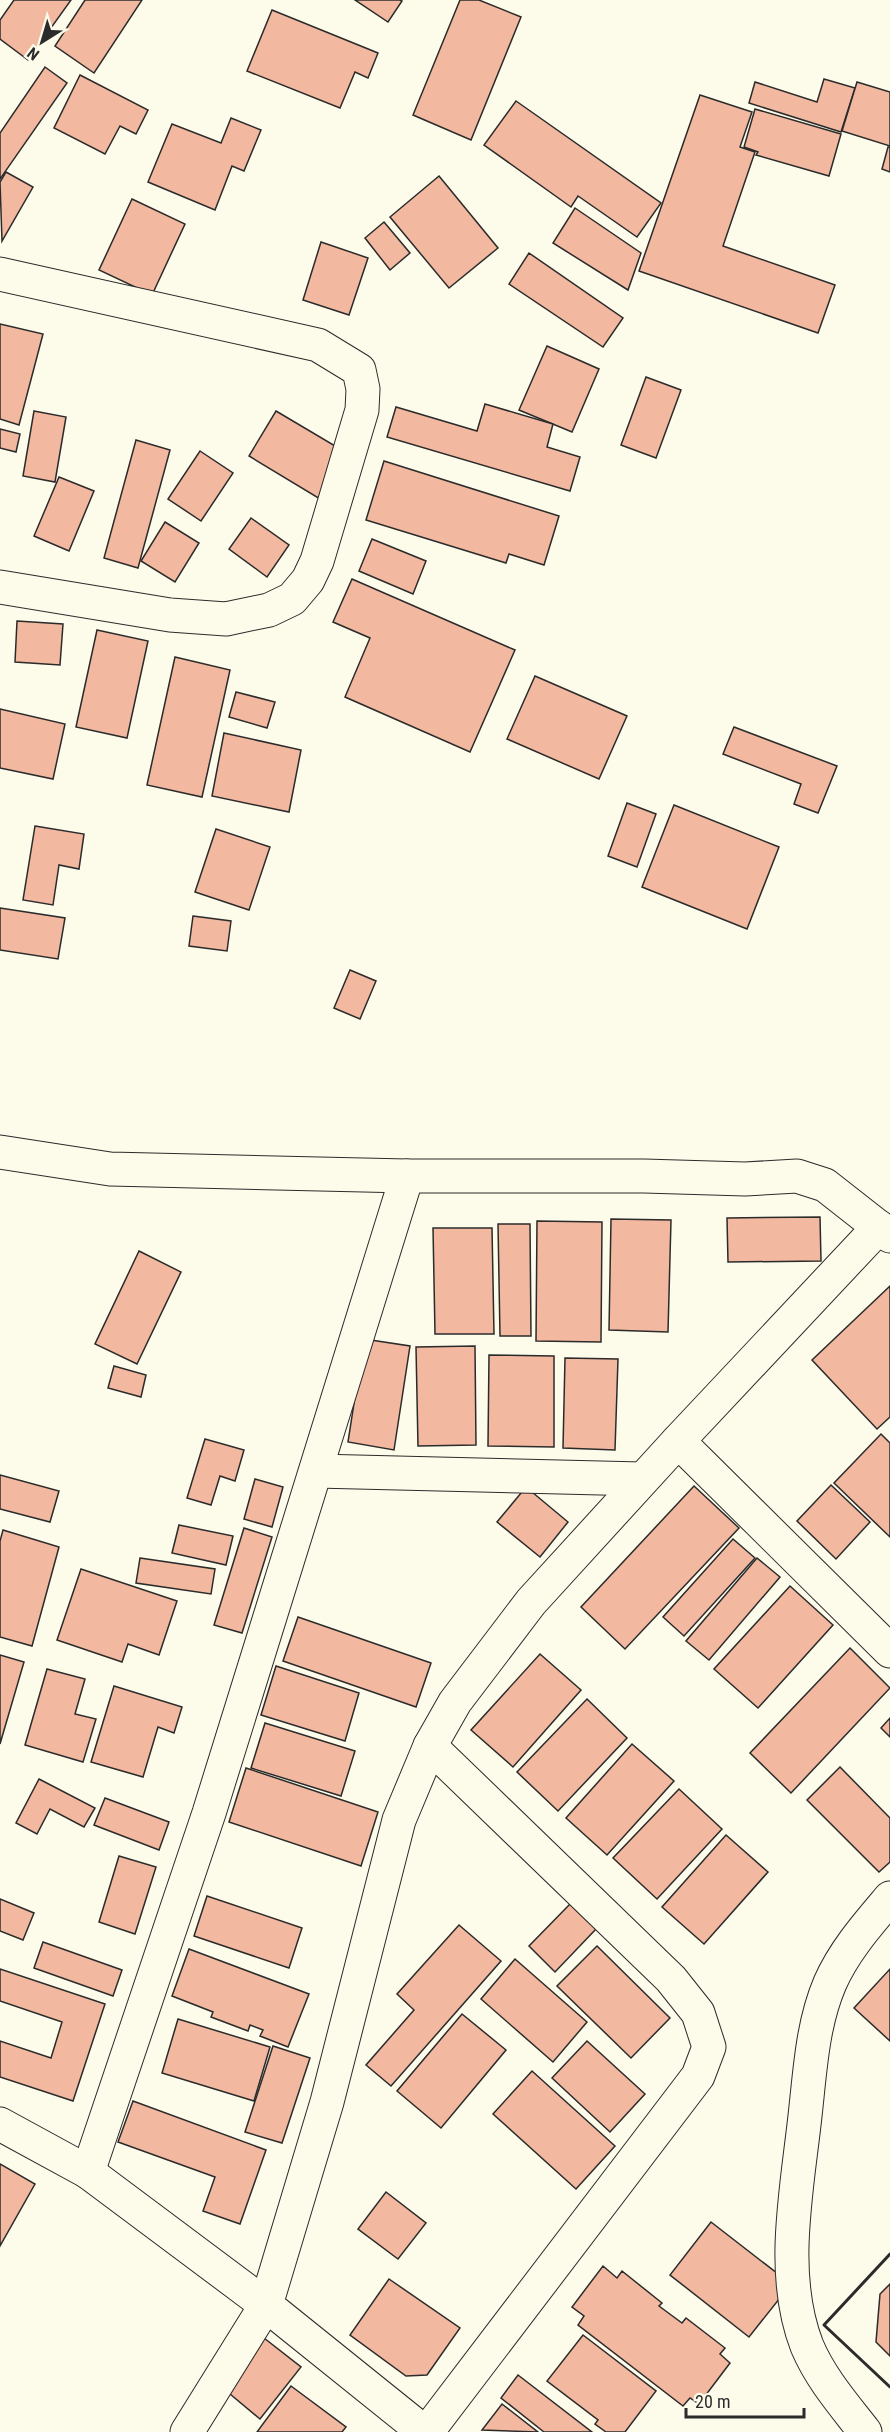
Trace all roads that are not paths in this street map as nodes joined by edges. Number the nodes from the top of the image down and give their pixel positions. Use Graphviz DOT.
graph roads {
  1 [pos="0,274"];
  2 [pos="0,587"];
  3 [pos="0,1152"];
  4 [pos="407,1176"];
  5 [pos="885,1231"];
  6 [pos="678,1441"];
  7 [pos="316,1471"];
  8 [pos="642,1479"];
  9 [pos="890,1651"];
  10 [pos="430,1746"];
  11 [pos="890,1898"];
  12 [pos="0,2124"];
  13 [pos="88,2172"];
  14 [pos="266,2305"];
  15 [pos="187,2432"];
  16 [pos="426,2432"];
  17 [pos="866,2432"];
  1 -- 2 [label="street"];
  3 -- 4 [label="street"];
  4 -- 5 [label="street"];
  4 -- 7 [label="street"];
  5 -- 6 [label="street"];
  6 -- 8 [label="street"];
  6 -- 9 [label="street"];
  7 -- 8 [label="street"];
  7 -- 13 [label="street"];
  8 -- 10 [label="street"];
  10 -- 14 [label="street"];
  10 -- 16 [label="street"];
  11 -- 17 [label="street"];
  12 -- 13 [label="street"];
  13 -- 14 [label="street"];
  14 -- 15 [label="street"];
  14 -- 16 [label="street"];
}
